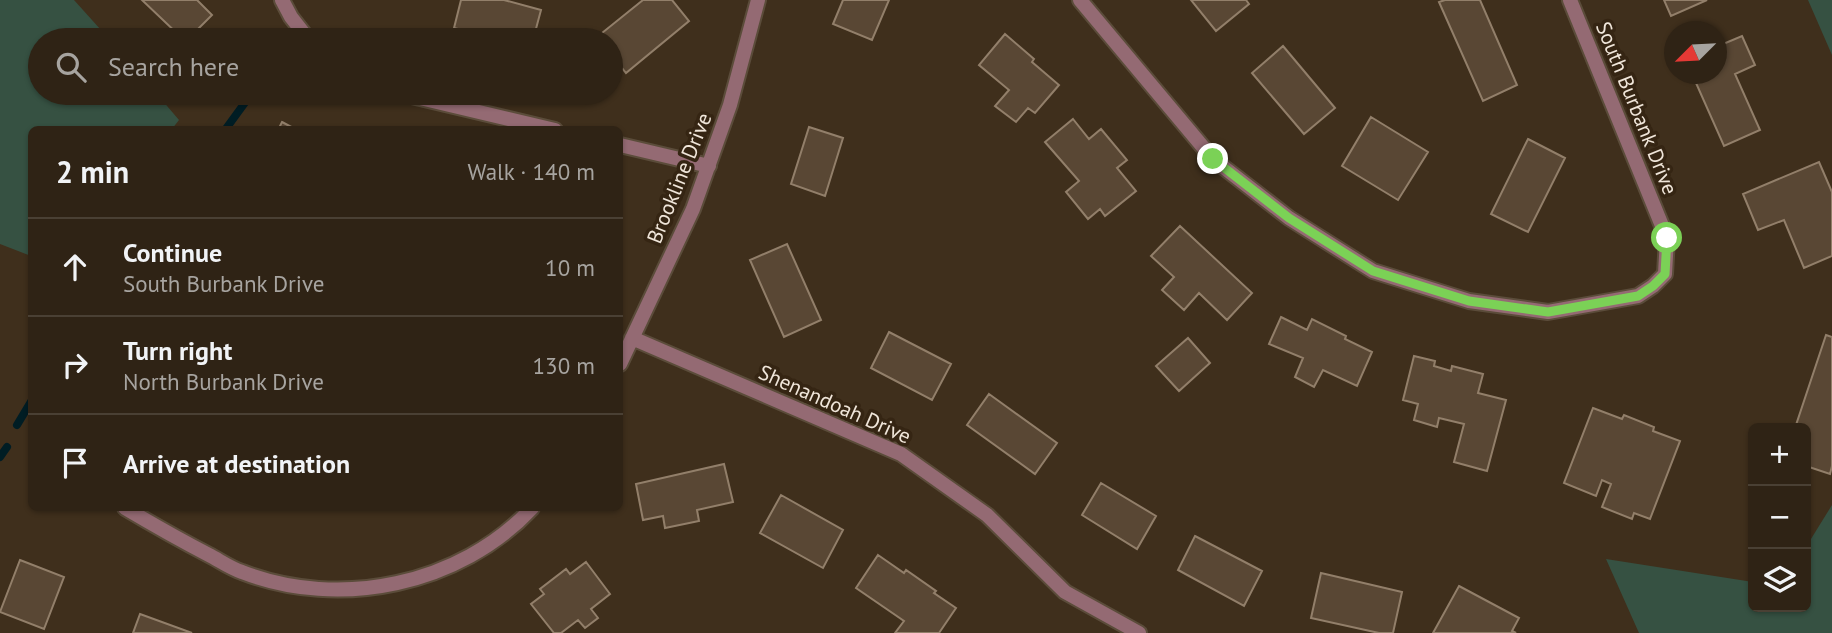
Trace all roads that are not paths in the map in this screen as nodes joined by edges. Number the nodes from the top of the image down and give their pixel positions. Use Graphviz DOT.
graph roads {
  1 [pos="282,0"];
  2 [pos="758,0"];
  3 [pos="1080,0"];
  4 [pos="1570,0"];
  5 [pos="300,28"];
  6 [pos="450,105"];
  7 [pos="538,126"];
  8 [pos="623,146"];
  9 [pos="709,166"];
  10 [pos="632,338"];
  11 [pos="623,358"];
  12 [pos="130,511"];
  13 [pos="529,511"];
  14 [pos="1139,633"];
  1 -- 5 [label="street"];
  2 -- 9 [label="street, Brookline Drive"];
  3 -- 4 [label="street, South Burbank Drive"];
  6 -- 7 [label="street"];
  8 -- 9 [label="street"];
  9 -- 10 [label="street, Brookline Drive"];
  10 -- 11 [label="street, Brookline Drive"];
  10 -- 14 [label="street, Shenandoah Drive"];
  12 -- 13 [label="street"];
}
